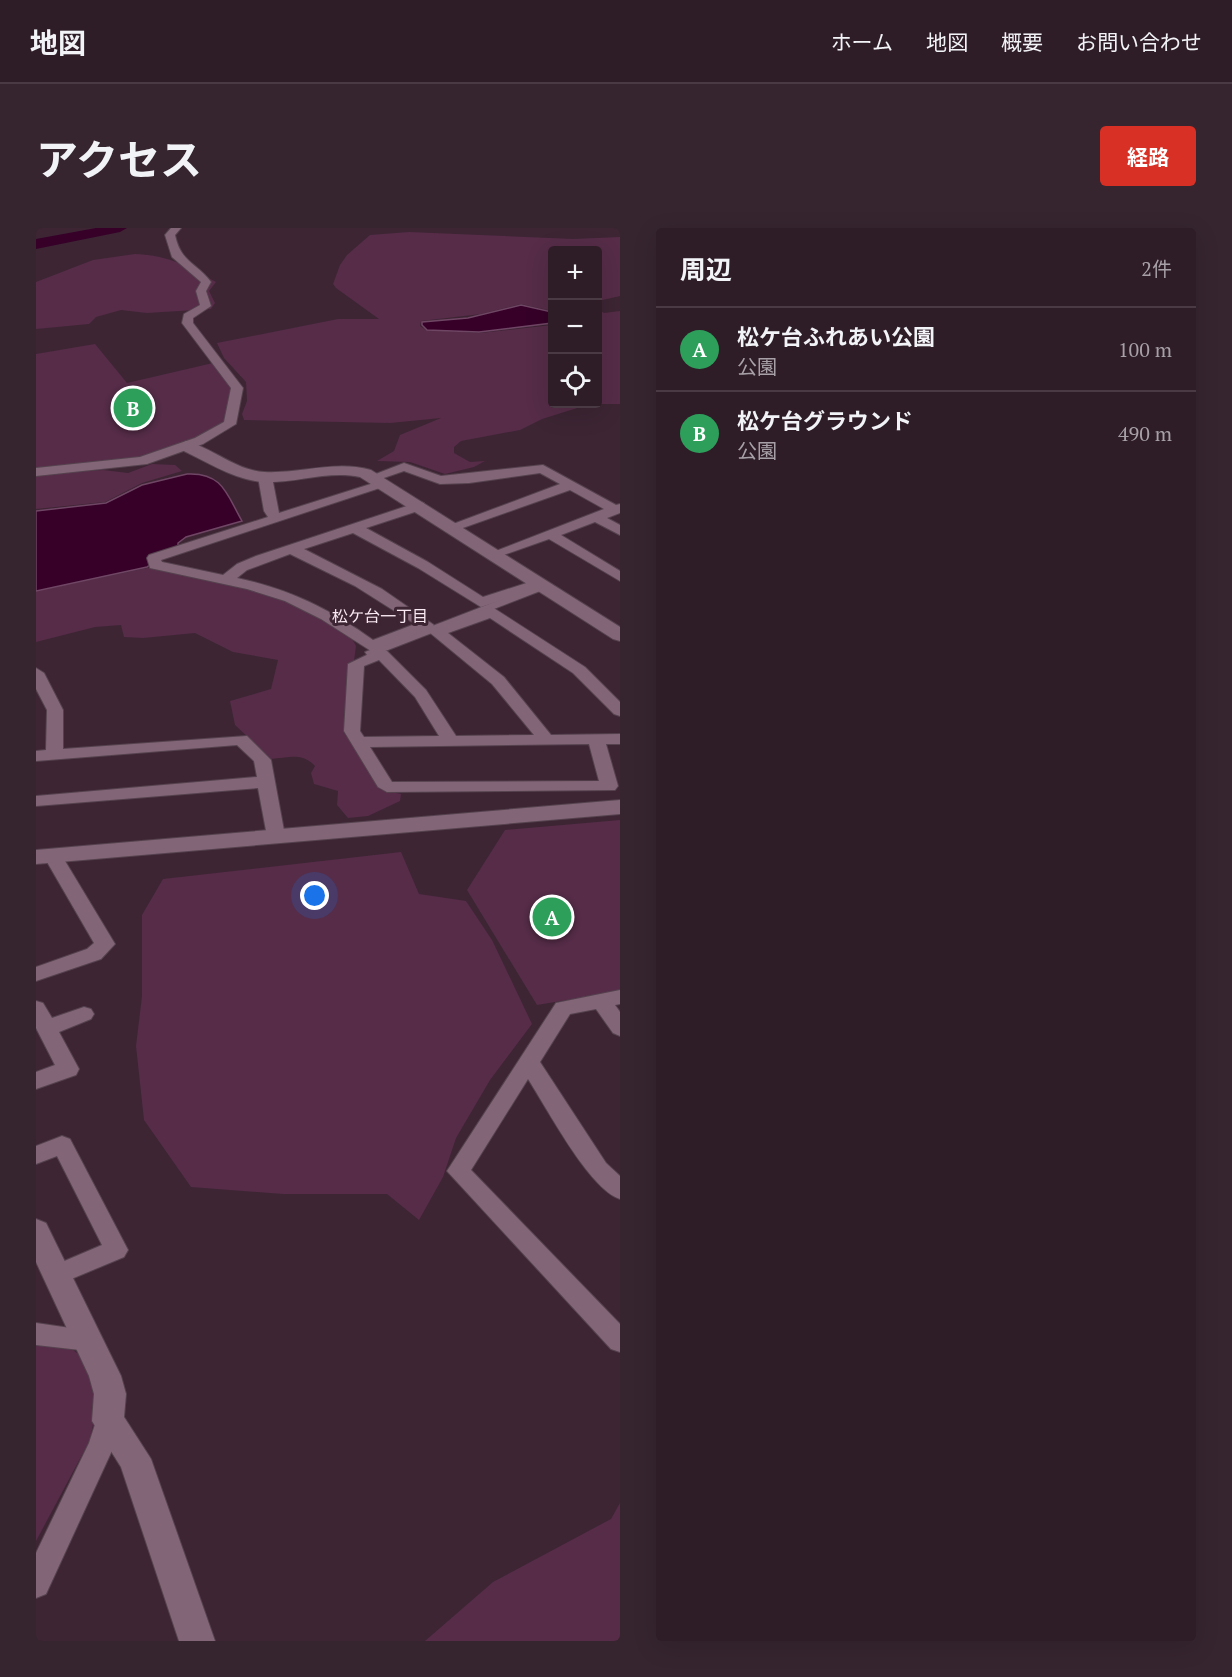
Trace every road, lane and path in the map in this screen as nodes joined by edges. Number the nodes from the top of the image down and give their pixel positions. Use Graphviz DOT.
graph roads {
  1 [pos="176,228"];
  2 [pos="186,446"];
  3 [pos="36,472"];
  4 [pos="265,477"];
  5 [pos="380,481"];
  6 [pos="570,485"];
  7 [pos="419,506"];
  8 [pos="617,509"];
  9 [pos="596,517"];
  10 [pos="276,519"];
  11 [pos="452,527"];
  12 [pos="355,528"];
  13 [pos="620,531"];
  14 [pos="550,534"];
  15 [pos="291,549"];
  16 [pos="495,554"];
  17 [pos="620,577"];
  18 [pos="227,579"];
  19 [pos="542,584"];
  20 [pos="620,635"];
  21 [pos="371,652"];
  22 [pos="36,673"];
  23 [pos="620,711"];
  24 [pos="620,739"];
  25 [pos="450,741"];
  26 [pos="547,741"];
  27 [pos="597,741"];
  28 [pos="358,742"];
  29 [pos="54,755"];
  30 [pos="36,756"];
  31 [pos="265,782"];
  32 [pos="36,801"];
  33 [pos="620,807"];
  34 [pos="276,836"];
  35 [pos="44,856"];
  36 [pos="36,974"];
  37 [pos="610,998"];
  38 [pos="36,1008"];
  39 [pos="84,1014"];
  40 [pos="47,1028"];
  41 [pos="620,1028"];
  42 [pos="528,1061"];
  43 [pos="36,1081"];
  44 [pos="36,1155"];
  45 [pos="620,1190"];
  46 [pos="36,1231"];
  47 [pos="57,1275"];
  48 [pos="36,1334"];
  49 [pos="89,1340"];
  50 [pos="620,1341"];
  51 [pos="108,1421"];
  52 [pos="36,1584"];
  53 [pos="194,1639"];
  1 -- 2 [label="street"];
  2 -- 3 [label="street"];
  2 -- 4 [label="street"];
  4 -- 5 [label="street"];
  4 -- 10 [label="street"];
  5 -- 6 [label="street"];
  5 -- 7 [label="street"];
  5 -- 10 [label="street"];
  6 -- 8 [label="street"];
  6 -- 11 [label="street"];
  7 -- 11 [label="street"];
  7 -- 12 [label="street"];
  8 -- 9 [label="street"];
  9 -- 13 [label="street"];
  9 -- 14 [label="street"];
  10 -- 18 [label="street"];
  11 -- 16 [label="street"];
  12 -- 15 [label="street"];
  12 -- 19 [label="street"];
  14 -- 16 [label="street"];
  14 -- 17 [label="street"];
  15 -- 18 [label="street"];
  15 -- 18 [label="street"];
  16 -- 19 [label="street"];
  19 -- 20 [label="street"];
  19 -- 21 [label="street"];
  22 -- 29 [label="street"];
  23 -- 26 [label="street"];
  24 -- 27 [label="street"];
  25 -- 26 [label="street"];
  25 -- 28 [label="street"];
  25 -- 28 [label="street"];
  26 -- 27 [label="street"];
  27 -- 28 [label="street"];
  29 -- 30 [label="street"];
  29 -- 31 [label="street"];
  31 -- 32 [label="street"];
  31 -- 34 [label="street"];
  33 -- 34 [label="street"];
  34 -- 35 [label="street"];
  35 -- 36 [label="street"];
  37 -- 41 [label="street"];
  37 -- 42 [label="street"];
  38 -- 40 [label="street"];
  39 -- 40 [label="street"];
  40 -- 43 [label="street"];
  42 -- 45 [label="street"];
  42 -- 50 [label="street"];
  44 -- 47 [label="street"];
  46 -- 47 [label="street"];
  47 -- 49 [label="street"];
  48 -- 49 [label="street"];
  49 -- 51 [label="street"];
  51 -- 52 [label="street"];
  51 -- 53 [label="street"];
}
